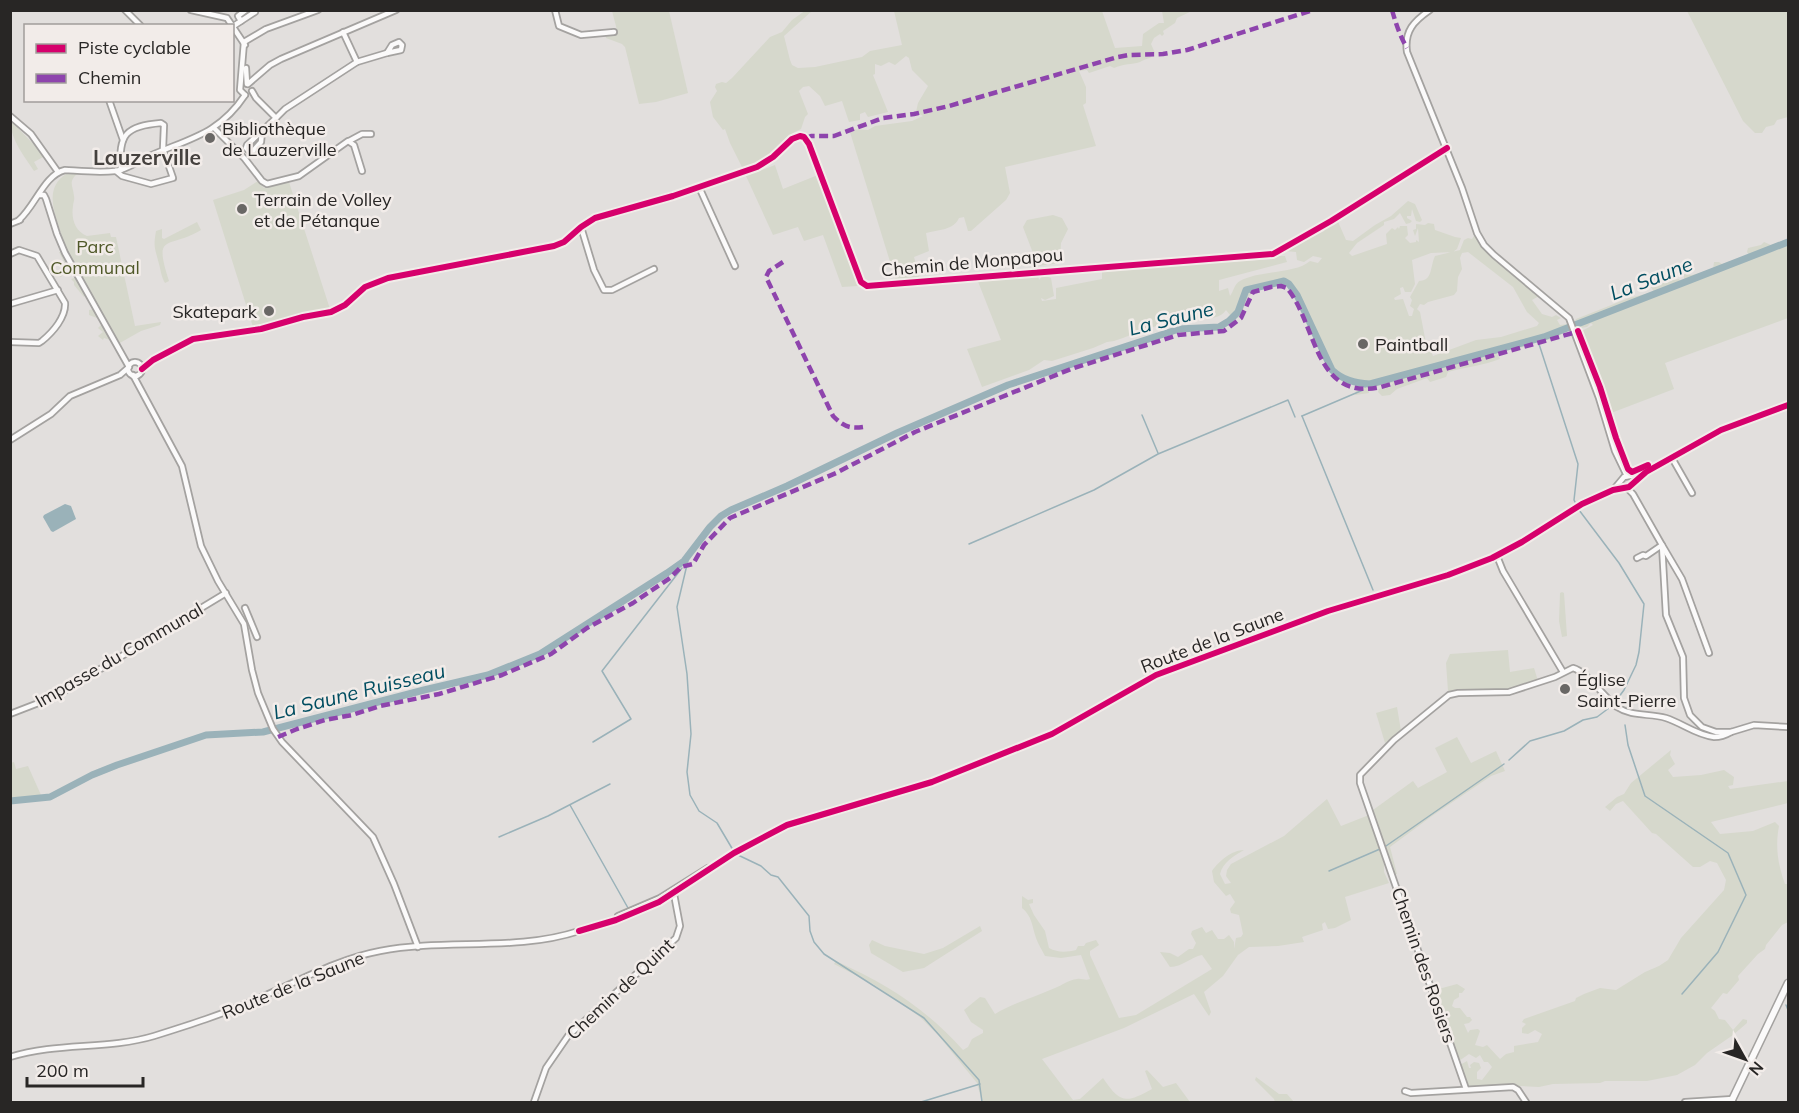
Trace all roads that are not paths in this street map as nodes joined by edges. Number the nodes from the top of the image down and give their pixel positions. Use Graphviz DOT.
graph roads {
  1 [pos="124,10"];
  2 [pos="191,10"];
  3 [pos="246,10"];
  4 [pos="254,10"];
  5 [pos="318,10"];
  6 [pos="396,10"];
  7 [pos="555,10"];
  8 [pos="1430,10"];
  9 [pos="241,21"];
  10 [pos="139,24"];
  11 [pos="231,24"];
  12 [pos="234,25"];
  13 [pos="234,27"];
  14 [pos="343,32"];
  15 [pos="614,32"];
  16 [pos="244,42"];
  17 [pos="387,54"];
  18 [pos="357,62"];
  19 [pos="265,69"];
  20 [pos="246,72"];
  21 [pos="244,86"];
  22 [pos="234,89"];
  23 [pos="252,90"];
  24 [pos="246,95"];
  25 [pos="256,98"];
  26 [pos="110,102"];
  27 [pos="10,116"];
  28 [pos="276,118"];
  29 [pos="214,128"];
  30 [pos="262,132"];
  31 [pos="371,134"];
  32 [pos="123,140"];
  33 [pos="350,141"];
  34 [pos="1447,148"];
  35 [pos="164,151"];
  36 [pos="119,171"];
  37 [pos="362,171"];
  38 [pos="55,174"];
  39 [pos="699,187"];
  40 [pos="40,196"];
  41 [pos="10,224"];
  42 [pos="581,227"];
  43 [pos="10,254"];
  44 [pos="735,266"];
  45 [pos="654,269"];
  46 [pos="58,290"];
  47 [pos="10,304"];
  48 [pos="11,341"];
  49 [pos="122,354"];
  50 [pos="153,360"];
  51 [pos="136,362"];
  52 [pos="130,371"];
  53 [pos="141,371"];
  54 [pos="141,386"];
  55 [pos="1788,405"];
  56 [pos="10,440"];
  57 [pos="1672,458"];
  58 [pos="1646,472"];
  59 [pos="1625,478"];
  60 [pos="1629,486"];
  61 [pos="1613,490"];
  62 [pos="1692,493"];
  63 [pos="1662,545"];
  64 [pos="1497,556"];
  65 [pos="1637,558"];
  66 [pos="226,593"];
  67 [pos="245,608"];
  68 [pos="251,622"];
  69 [pos="244,624"];
  70 [pos="257,637"];
  71 [pos="1709,653"];
  72 [pos="1563,672"];
  73 [pos="10,714"];
  74 [pos="1788,727"];
  75 [pos="1731,732"];
  76 [pos="671,894"];
  77 [pos="410,928"];
  78 [pos="409,947"];
  79 [pos="418,947"];
  80 [pos="1788,982"];
  81 [pos="10,1057"];
  82 [pos="1466,1089"];
  83 [pos="1406,1091"];
  84 [pos="1732,1101"];
  85 [pos="534,1102"];
  86 [pos="1526,1102"];
  87 [pos="1685,1102"];
  1 -- 10 [label="street"];
  2 -- 11 [label="street"];
  3 -- 9 [label="street"];
  4 -- 9 [label="street"];
  5 -- 16 [label="street"];
  6 -- 14 [label="street"];
  7 -- 15 [label="street"];
  8 -- 34 [label="street"];
  9 -- 12 [label="street"];
  13 -- 16 [label="street"];
  14 -- 18 [label="street"];
  14 -- 19 [label="street"];
  16 -- 20 [label="street"];
  16 -- 21 [label="street"];
  17 -- 18 [label="street"];
  18 -- 28 [label="street"];
  19 -- 20 [label="street"];
  19 -- 21 [label="street"];
  19 -- 23 [label="street"];
  20 -- 21 [label="street"];
  21 -- 22 [label="street"];
  21 -- 23 [label="street"];
  21 -- 24 [label="street"];
  23 -- 24 [label="street"];
  23 -- 25 [label="street"];
  24 -- 25 [label="street"];
  24 -- 29 [label="street"];
  25 -- 28 [label="street"];
  26 -- 32 [label="street"];
  27 -- 38 [label="street"];
  28 -- 30 [label="street"];
  29 -- 33 [label="street"];
  29 -- 35 [label="street"];
  31 -- 33 [label="street"];
  32 -- 35 [label="street"];
  32 -- 36 [label="street"];
  33 -- 37 [label="street"];
  34 -- 39 [label="street, Chemin de Monpapou"];
  34 -- 59 [label="street"];
  35 -- 36 [label="street"];
  35 -- 36 [label="street"];
  36 -- 38 [label="street"];
  38 -- 40 [label="street"];
  39 -- 42 [label="street, Chemin de Monpapou"];
  39 -- 44 [label="street"];
  40 -- 41 [label="street"];
  40 -- 49 [label="street"];
  42 -- 45 [label="street"];
  42 -- 50 [label="street, Chemin de Monpapou"];
  43 -- 46 [label="street"];
  46 -- 47 [label="street"];
  46 -- 48 [label="street"];
  49 -- 51 [label="street"];
  49 -- 52 [label="street"];
  50 -- 51 [label="street, Chemin de Monpapou"];
  50 -- 53 [label="street, Chemin de Monpapou"];
  51 -- 52 [label="street"];
  51 -- 53 [label="street"];
  52 -- 53 [label="street"];
  52 -- 54 [label="street"];
  52 -- 56 [label="street"];
  53 -- 54 [label="street"];
  54 -- 66 [label="street"];
  55 -- 57 [label="street, Route de la Saune"];
  57 -- 58 [label="street, Route de la Saune"];
  57 -- 62 [label="street"];
  58 -- 59 [label="street, Route de la Saune"];
  58 -- 60 [label="street, Route de la Saune"];
  59 -- 60 [label="street"];
  59 -- 60 [label="street"];
  59 -- 61 [label="street, Route de la Saune"];
  60 -- 61 [label="street, Route de la Saune"];
  60 -- 63 [label="street"];
  61 -- 64 [label="street, Route de la Saune"];
  63 -- 65 [label="street"];
  63 -- 71 [label="street"];
  63 -- 75 [label="street"];
  64 -- 72 [label="street"];
  64 -- 76 [label="street, Route de la Saune"];
  66 -- 69 [label="street"];
  66 -- 73 [label="street, Impasse du Communal"];
  67 -- 68 [label="street"];
  68 -- 69 [label="street"];
  68 -- 70 [label="street"];
  69 -- 77 [label="street"];
  72 -- 75 [label="street"];
  72 -- 82 [label="street, Chemin des Rosiers"];
  74 -- 75 [label="street"];
  76 -- 79 [label="street, Route de la Saune"];
  76 -- 85 [label="street, Chemin de Quint"];
  77 -- 78 [label="street"];
  77 -- 79 [label="street"];
  78 -- 79 [label="street, Route de la Saune"];
  78 -- 81 [label="street, Route de la Saune"];
  80 -- 84 [label="main road"];
  82 -- 83 [label="street"];
  82 -- 86 [label="street"];
  84 -- 87 [label="street"];
}
